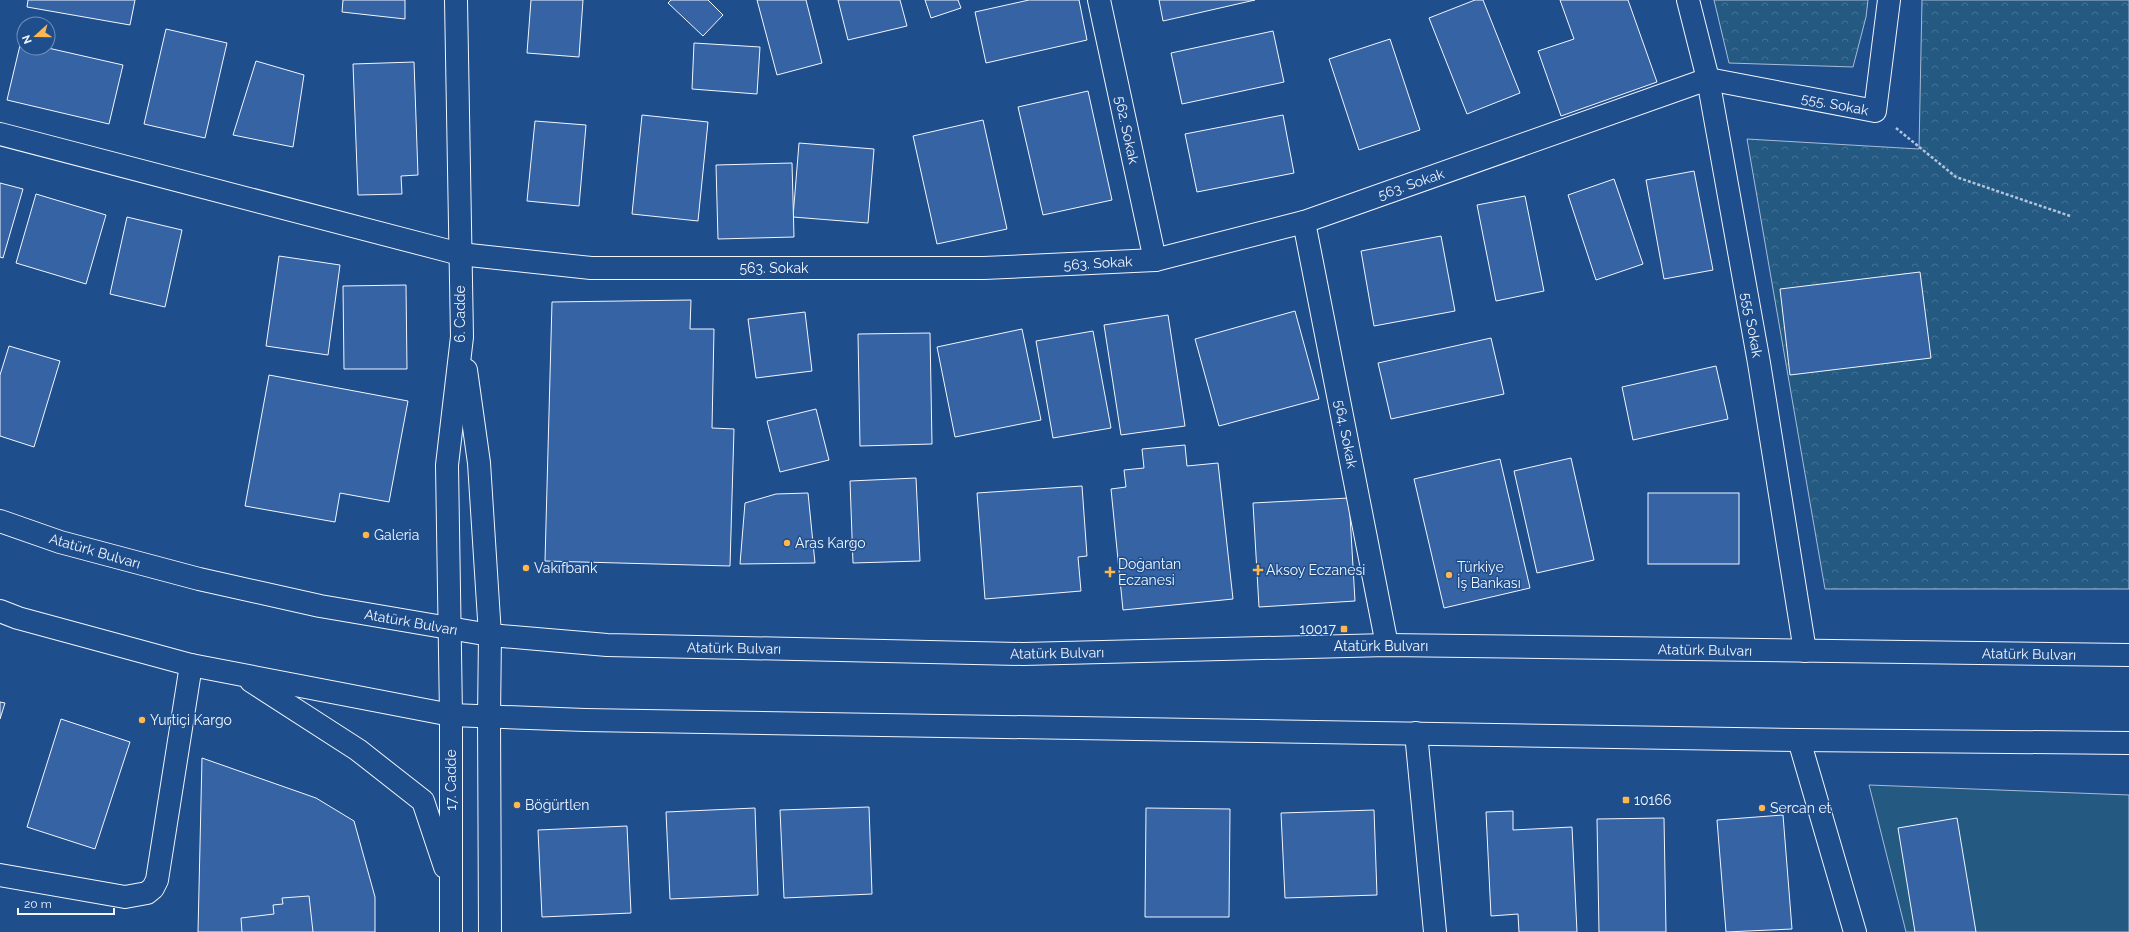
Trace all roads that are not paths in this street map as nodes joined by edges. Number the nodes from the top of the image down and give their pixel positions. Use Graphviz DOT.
graph roads {
  1 [pos="456,0"];
  2 [pos="1099,0"];
  3 [pos="1688,0"];
  4 [pos="1889,0"];
  5 [pos="1708,79"];
  6 [pos="0,134"];
  7 [pos="1304,222"];
  8 [pos="460,254"];
  9 [pos="1155,260"];
  10 [pos="462,337"];
  11 [pos="0,521"];
  12 [pos="0,611"];
  13 [pos="448,628"];
  14 [pos="490,635"];
  15 [pos="1387,645"];
  16 [pos="1805,651"];
  17 [pos="2129,655"];
  18 [pos="191,665"];
  19 [pos="242,675"];
  20 [pos="451,715"];
  21 [pos="489,716"];
  22 [pos="1416,733"];
  23 [pos="1799,740"];
  24 [pos="2129,743"];
  25 [pos="0,875"];
  26 [pos="451,884"];
  27 [pos="451,932"];
  28 [pos="490,932"];
  29 [pos="1435,932"];
  30 [pos="1856,932"];
  1 -- 8 [label="main road, 6. Cadde"];
  2 -- 9 [label="main road, 562. Sokak"];
  3 -- 5 [label="main road, 555 Sokak"];
  4 -- 5 [label="main road, 555. Sokak"];
  5 -- 7 [label="main road, 563. Sokak"];
  5 -- 16 [label="main road, 555 Sokak"];
  6 -- 8 [label="main road, 563. Sokak"];
  7 -- 9 [label="main road, 563. Sokak"];
  7 -- 15 [label="main road, 564. Sokak"];
  8 -- 9 [label="main road, 563. Sokak"];
  8 -- 10 [label="main road, 6. Cadde"];
  10 -- 13 [label="main road, 6. Cadde"];
  10 -- 14 [label="main road"];
  11 -- 13 [label="main road, Atatürk Bulvarı"];
  12 -- 18 [label="main road"];
  13 -- 14 [label="main road, Atatürk Bulvarı"];
  13 -- 20 [label="main road, 17. Cadde"];
  14 -- 15 [label="main road, Atatürk Bulvarı"];
  14 -- 21 [label="main road"];
  15 -- 16 [label="main road, Atatürk Bulvarı"];
  16 -- 17 [label="main road, Atatürk Bulvarı"];
  18 -- 19 [label="main road"];
  18 -- 25 [label="main road"];
  19 -- 20 [label="main road"];
  19 -- 26 [label="main road"];
  20 -- 21 [label="main road"];
  20 -- 26 [label="main road, 17. Cadde"];
  21 -- 22 [label="main road"];
  21 -- 28 [label="main road"];
  22 -- 23 [label="main road"];
  22 -- 29 [label="main road"];
  23 -- 24 [label="main road"];
  23 -- 30 [label="main road"];
  26 -- 27 [label="main road, 17. Cadde"];
}
